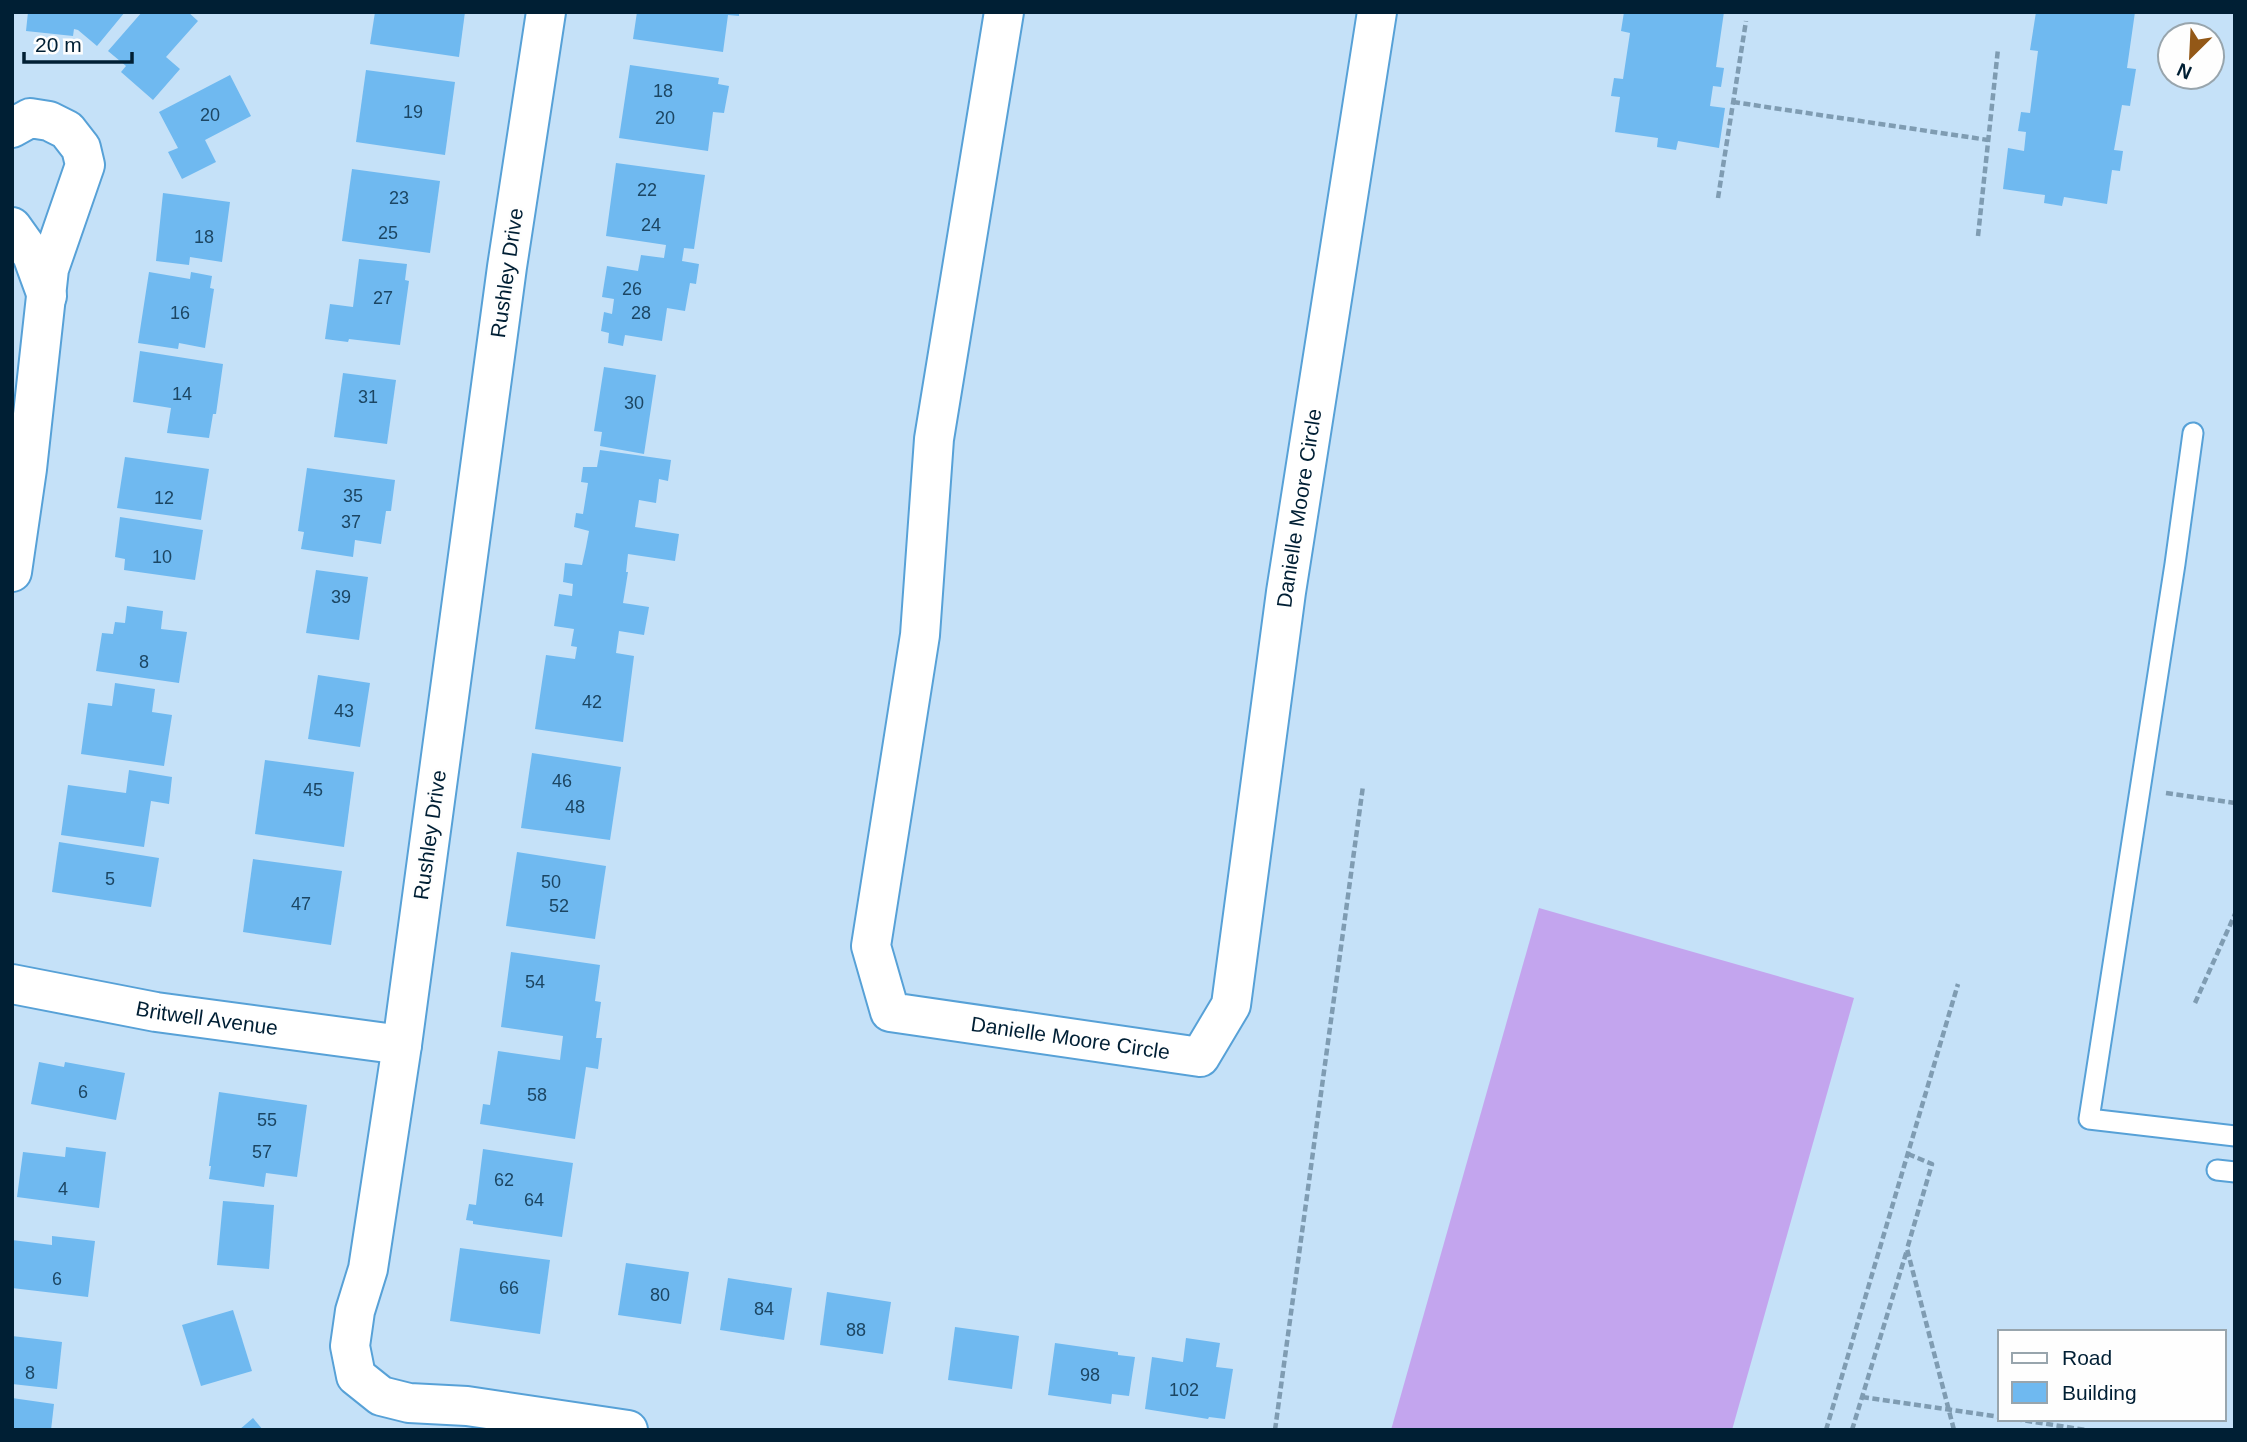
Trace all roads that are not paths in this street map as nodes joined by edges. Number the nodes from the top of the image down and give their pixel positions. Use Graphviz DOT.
graph roads {
  1 [pos="545,12"];
  2 [pos="1004,12"];
  3 [pos="1377,12"];
  4 [pos="12,128"];
  5 [pos="12,227"];
  6 [pos="47,296"];
  7 [pos="2193,433"];
  8 [pos="12,572"];
  9 [pos="12,984"];
  10 [pos="402,1045"];
  11 [pos="2235,1136"];
  12 [pos="628,1430"];
  1 -- 10 [label="street, Rushley Drive"];
  2 -- 3 [label="street, Danielle Moore Circle"];
  4 -- 6 [label="street"];
  5 -- 6 [label="street"];
  6 -- 8 [label="street"];
  7 -- 11 [label="lane"];
  9 -- 10 [label="street, Britwell Avenue"];
  10 -- 12 [label="street, Rushley Drive"];
}
